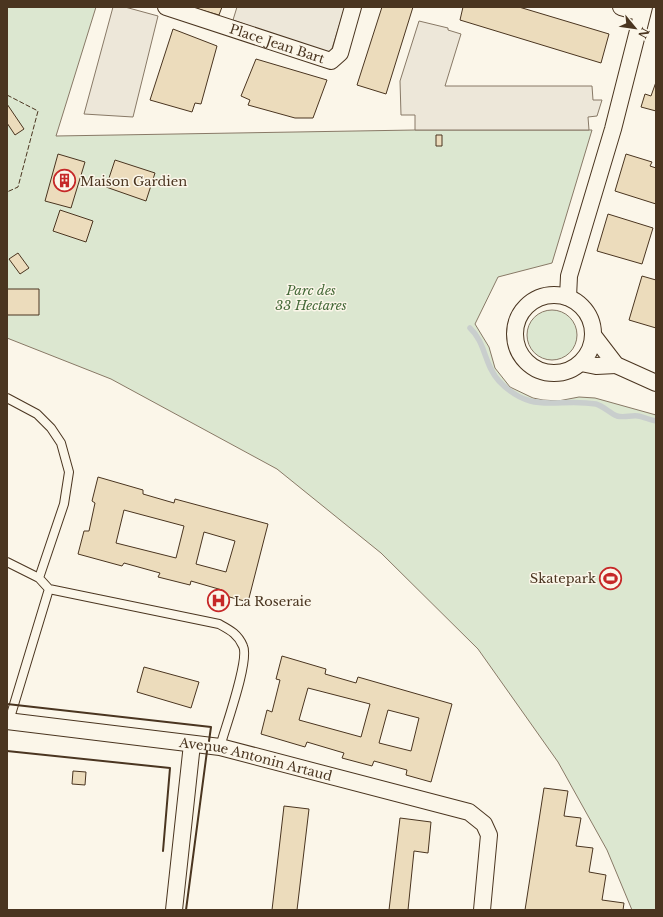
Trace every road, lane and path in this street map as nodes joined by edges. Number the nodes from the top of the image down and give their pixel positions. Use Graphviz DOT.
graph roads {
  1 [pos="166,7"];
  2 [pos="353,7"];
  3 [pos="621,7"];
  4 [pos="643,10"];
  5 [pos="568,297"];
  6 [pos="593,335"];
  7 [pos="580,363"];
  8 [pos="616,365"];
  9 [pos="656,383"];
  10 [pos="7,398"];
  11 [pos="7,562"];
  12 [pos="39,578"];
  13 [pos="49,589"];
  14 [pos="8,721"];
  15 [pos="192,744"];
  16 [pos="220,747"];
  17 [pos="174,910"];
  18 [pos="482,910"];
  1 -- 2 [label="street, Place Jean Bart"];
  3 -- 4 [label="street"];
  4 -- 5 [label="street"];
  5 -- 6 [label="street"];
  5 -- 7 [label="street"];
  6 -- 7 [label="street"];
  6 -- 8 [label="street"];
  7 -- 8 [label="street"];
  8 -- 9 [label="street"];
  10 -- 12 [label="lane"];
  11 -- 12 [label="lane"];
  12 -- 13 [label="lane"];
  13 -- 14 [label="lane"];
  13 -- 16 [label="lane"];
  14 -- 15 [label="street, Avenue Antonin Artaud"];
  15 -- 16 [label="street, Avenue Antonin Artaud"];
  15 -- 17 [label="street"];
  16 -- 18 [label="street, Avenue Antonin Artaud"];
}
